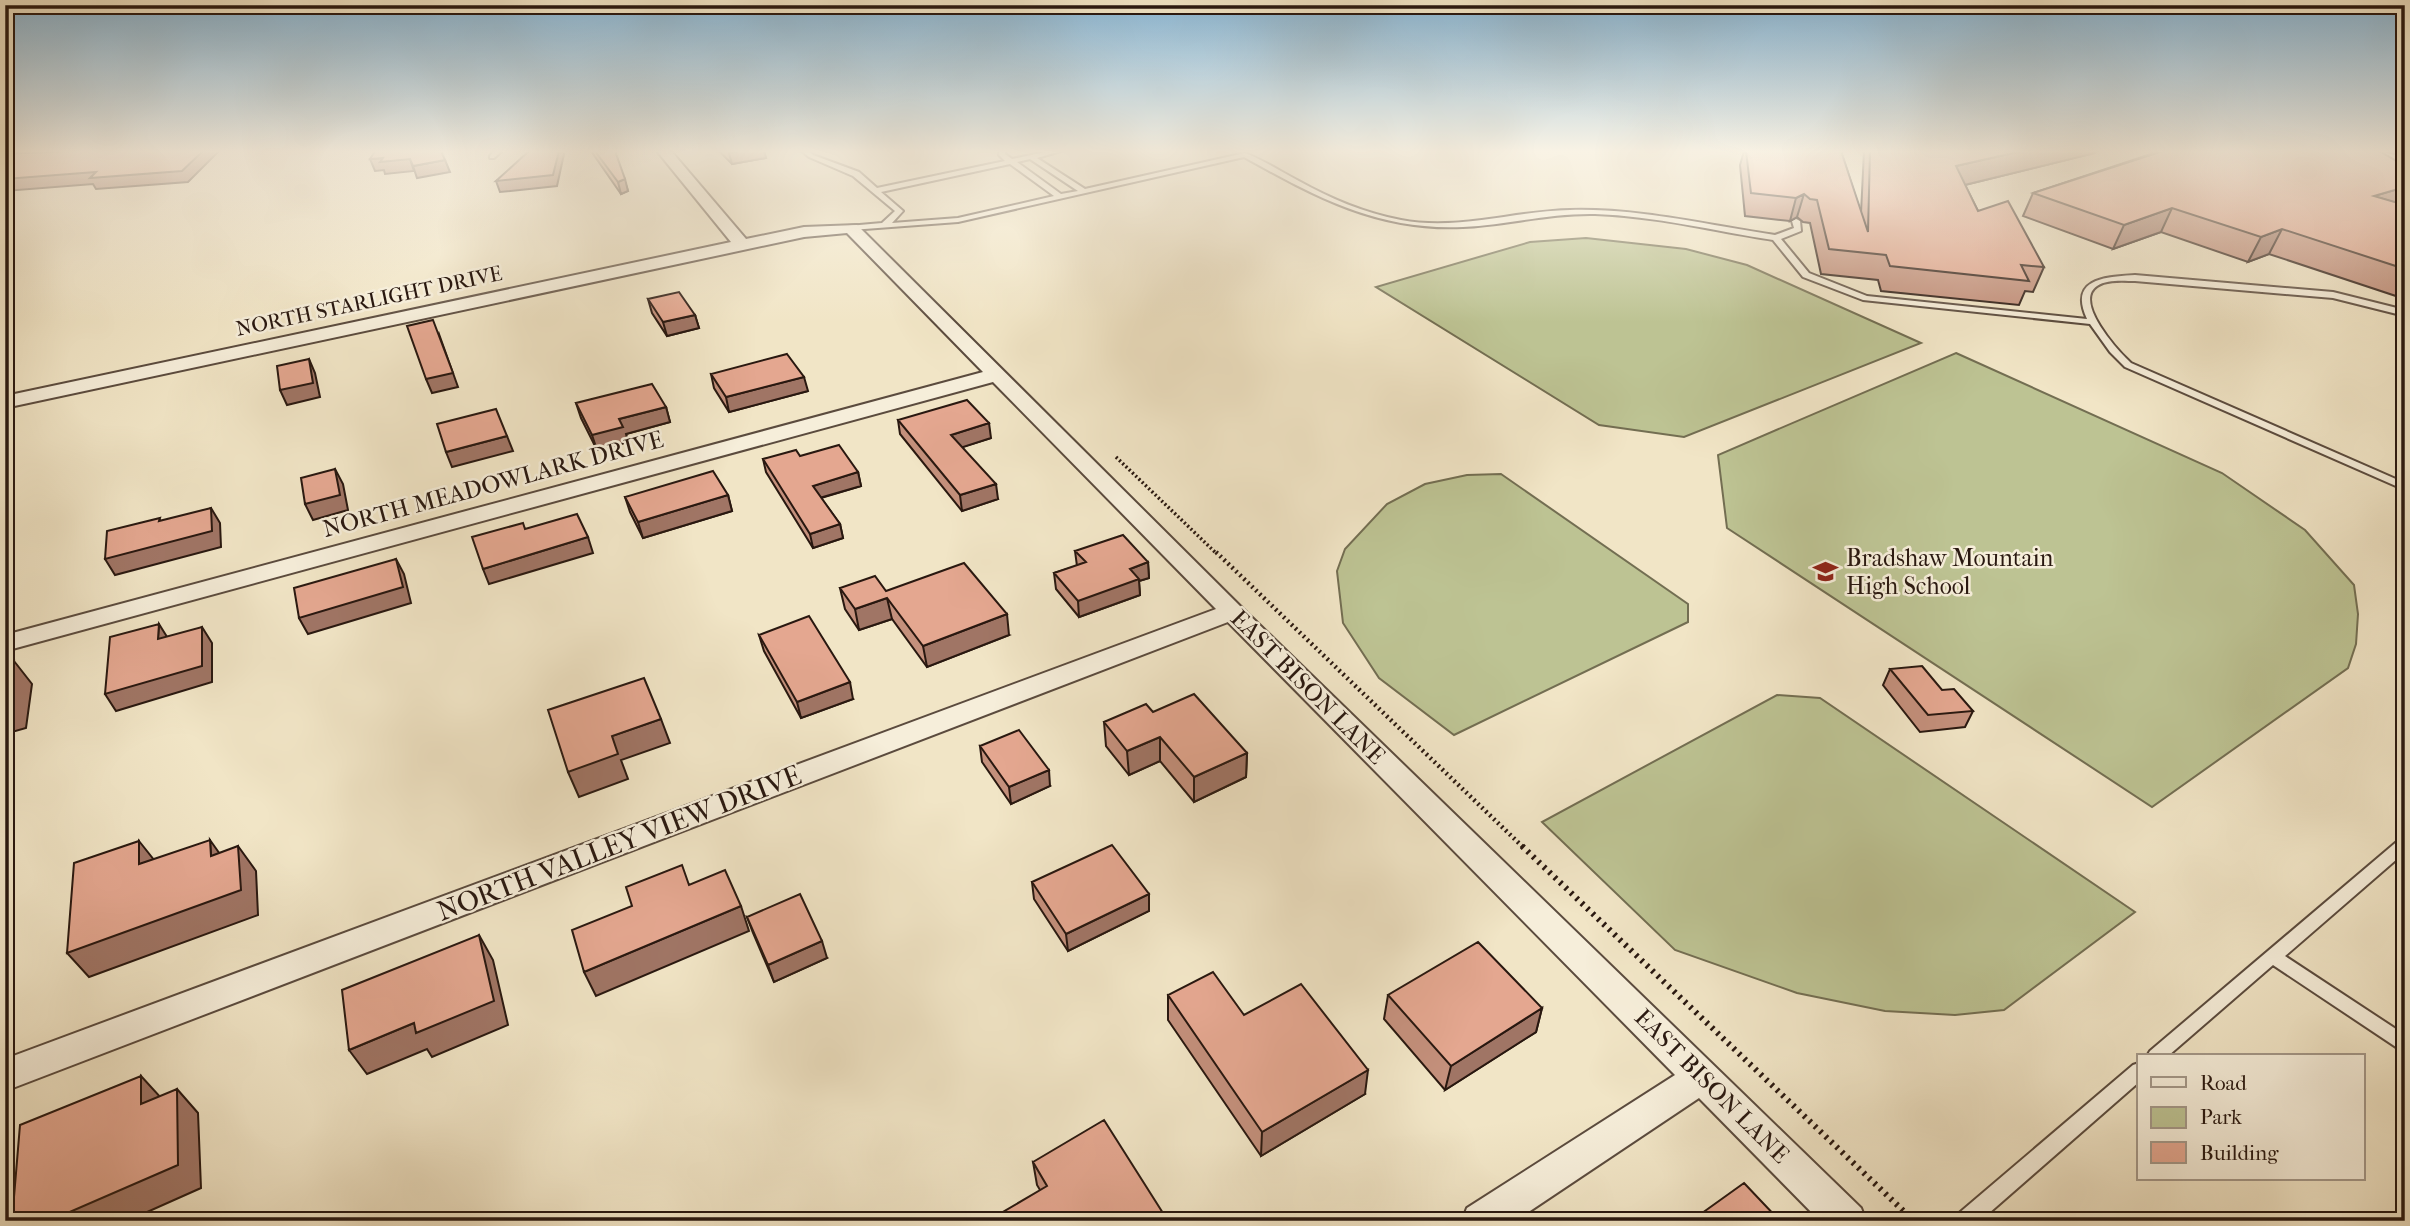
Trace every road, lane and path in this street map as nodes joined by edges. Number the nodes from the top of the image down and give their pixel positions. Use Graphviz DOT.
graph roads {
  1 [pos="712,208"];
  2 [pos="896,208"];
  3 [pos="1010,208"];
  4 [pos="1345,208"];
  5 [pos="1796,221"];
  6 [pos="884,226"];
  7 [pos="851,228"];
  8 [pos="1776,238"];
  9 [pos="743,245"];
  10 [pos="2405,313"];
  11 [pos="2094,322"];
  12 [pos="995,375"];
  13 [pos="5,402"];
  14 [pos="1110,451"];
  15 [pos="2405,487"];
  16 [pos="1232,612"];
  17 [pos="5,643"];
  18 [pos="2405,843"];
  19 [pos="2272,956"];
  20 [pos="2405,1045"];
  21 [pos="2158,1054"];
  22 [pos="2137,1073"];
  23 [pos="5,1075"];
  24 [pos="1703,1076"];
  25 [pos="1481,1221"];
  26 [pos="1847,1221"];
  27 [pos="1914,1221"];
  28 [pos="1965,1221"];
  1 -- 9 [label="street"];
  2 -- 6 [label="lane"];
  3 -- 6 [label="lane"];
  4 -- 8 [label="lane"];
  5 -- 8 [label="lane"];
  6 -- 7 [label="lane"];
  7 -- 9 [label="street"];
  7 -- 12 [label="street, EAST BISON LANE"];
  8 -- 11 [label="lane"];
  9 -- 13 [label="street, NORTH STARLIGHT DRIVE"];
  10 -- 11 [label="lane"];
  11 -- 15 [label="lane"];
  12 -- 16 [label="street, EAST BISON LANE"];
  12 -- 17 [label="street, NORTH MEADOWLARK DRIVE"];
  14 -- 27 [label="path"];
  16 -- 23 [label="street, NORTH VALLEY VIEW DRIVE"];
  16 -- 24 [label="street, EAST BISON LANE"];
  18 -- 19 [label="lane"];
  19 -- 20 [label="lane"];
  19 -- 21 [label="lane"];
  22 -- 28 [label="lane"];
  24 -- 25 [label="street"];
  24 -- 26 [label="street, EAST BISON LANE"];
}
